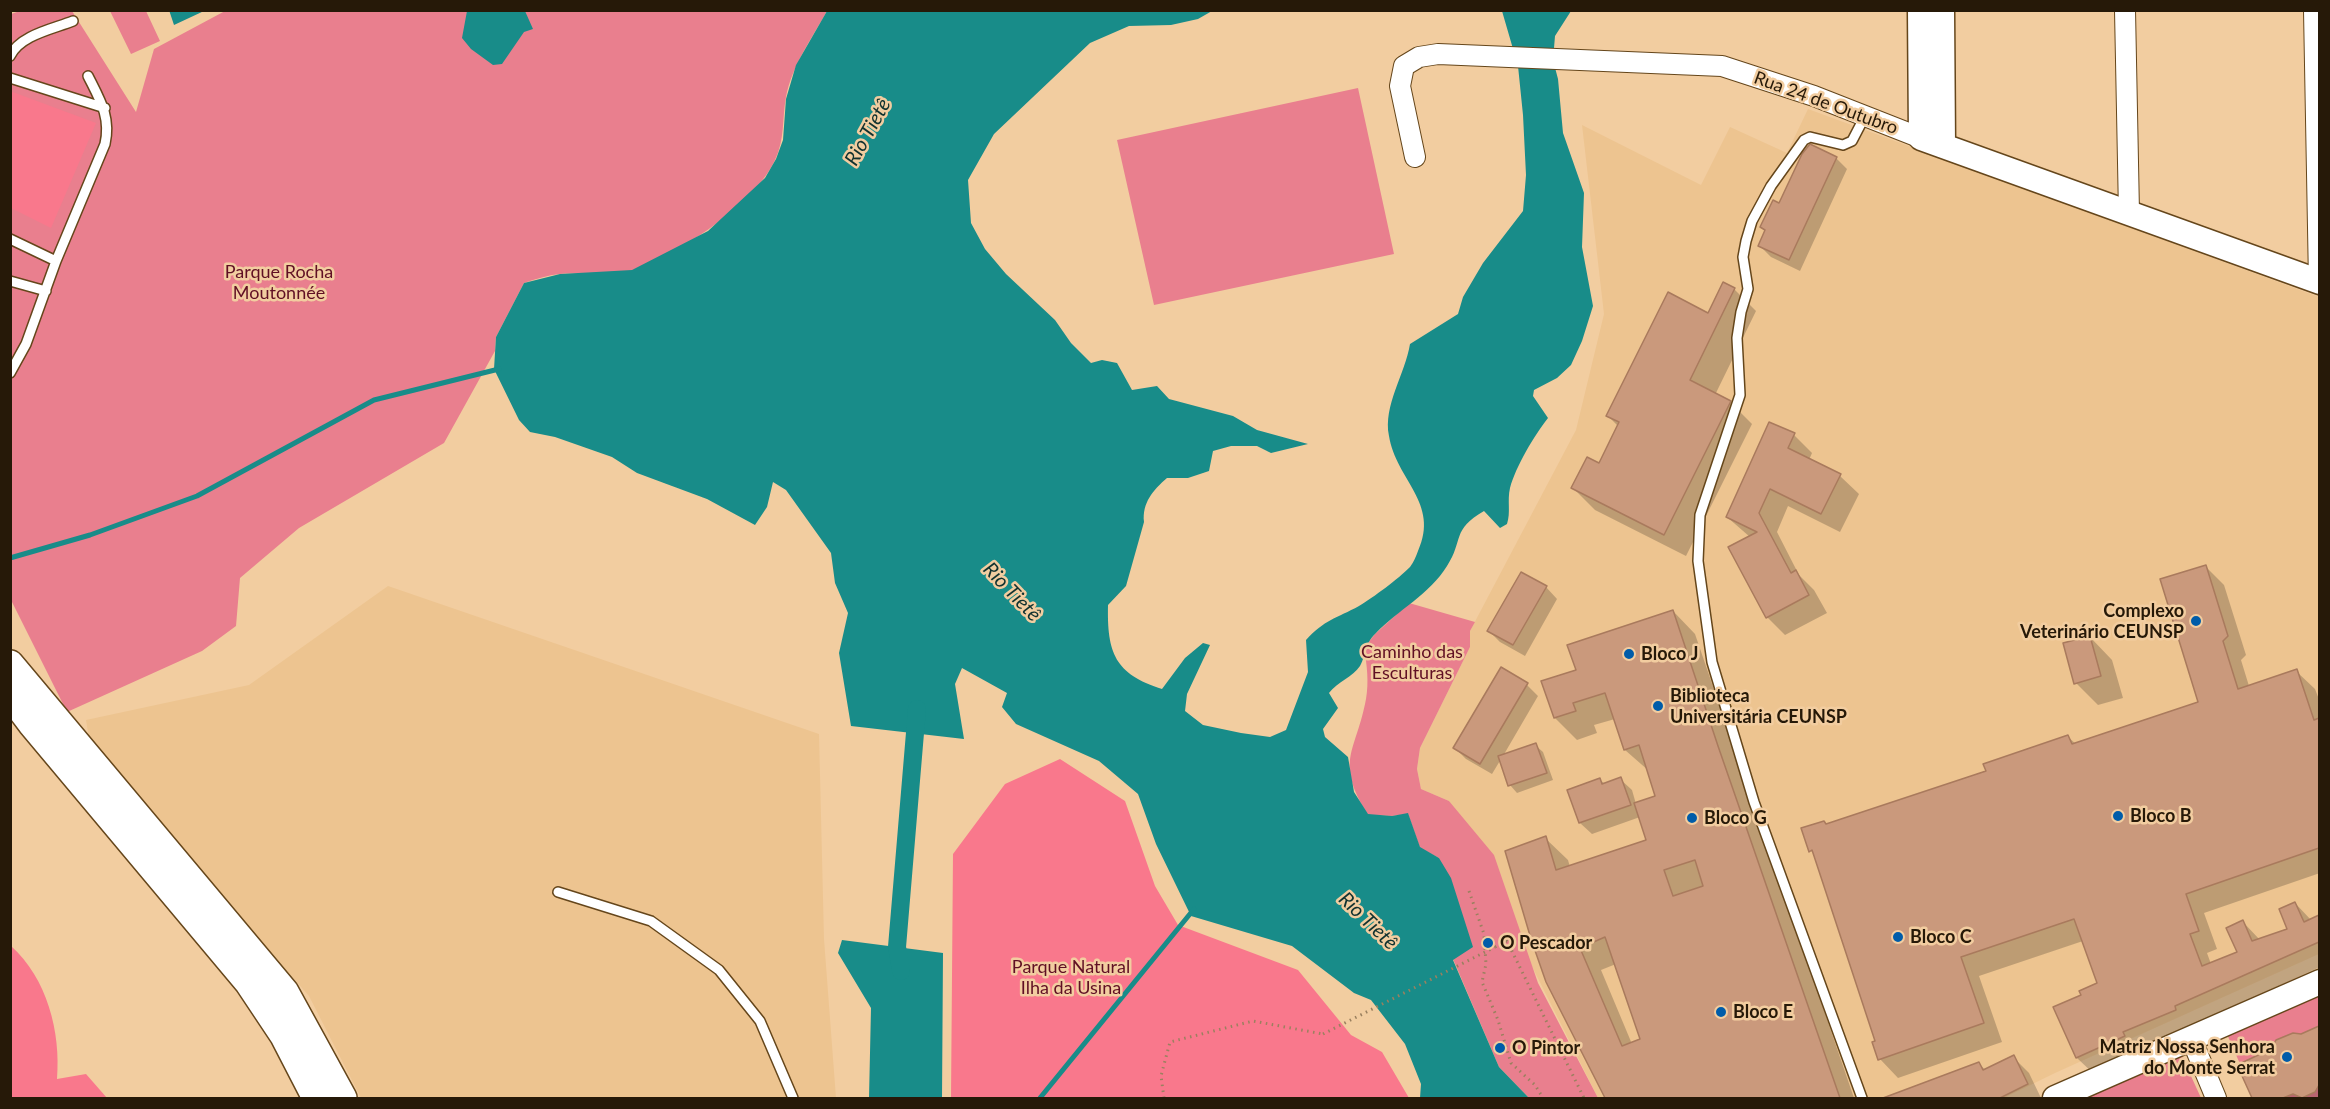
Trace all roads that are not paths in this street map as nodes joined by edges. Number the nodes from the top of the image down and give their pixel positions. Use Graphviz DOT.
graph roads {
  1 [pos="1920,10"];
  2 [pos="1942,10"];
  3 [pos="2125,10"];
  4 [pos="2314,10"];
  5 [pos="74,21"];
  6 [pos="10,56"];
  7 [pos="88,76"];
  8 [pos="10,78"];
  9 [pos="105,108"];
  10 [pos="1865,116"];
  11 [pos="1932,141"];
  12 [pos="1414,157"];
  13 [pos="2129,213"];
  14 [pos="10,239"];
  15 [pos="57,261"];
  16 [pos="10,281"];
  17 [pos="2319,282"];
  18 [pos="46,291"];
  19 [pos="10,373"];
  20 [pos="10,664"];
  21 [pos="10,695"];
  22 [pos="44,722"];
  23 [pos="558,892"];
  24 [pos="2319,982"];
  25 [pos="2191,1038"];
  26 [pos="316,1098"];
  27 [pos="343,1098"];
  28 [pos="793,1098"];
  29 [pos="1862,1098"];
  30 [pos="2055,1098"];
  31 [pos="2216,1098"];
  1 -- 11 [label="street"];
  2 -- 11 [label="street"];
  3 -- 13 [label="street"];
  4 -- 17 [label="street"];
  5 -- 6 [label="lane"];
  7 -- 9 [label="lane"];
  8 -- 9 [label="lane"];
  9 -- 15 [label="lane"];
  10 -- 11 [label="street, Rua 24 de Outubro"];
  10 -- 12 [label="street, Rua 24 de Outubro"];
  10 -- 29 [label="lane"];
  11 -- 13 [label="street, Rua 24 de Outubro"];
  13 -- 17 [label="street, Rua 24 de Outubro"];
  14 -- 15 [label="lane"];
  15 -- 18 [label="lane"];
  16 -- 18 [label="lane"];
  18 -- 19 [label="lane"];
  20 -- 22 [label="main road"];
  21 -- 22 [label="main road"];
  22 -- 26 [label="main road"];
  22 -- 27 [label="main road"];
  23 -- 28 [label="lane"];
  24 -- 25 [label="street"];
  25 -- 30 [label="street"];
  25 -- 31 [label="street"];
}
